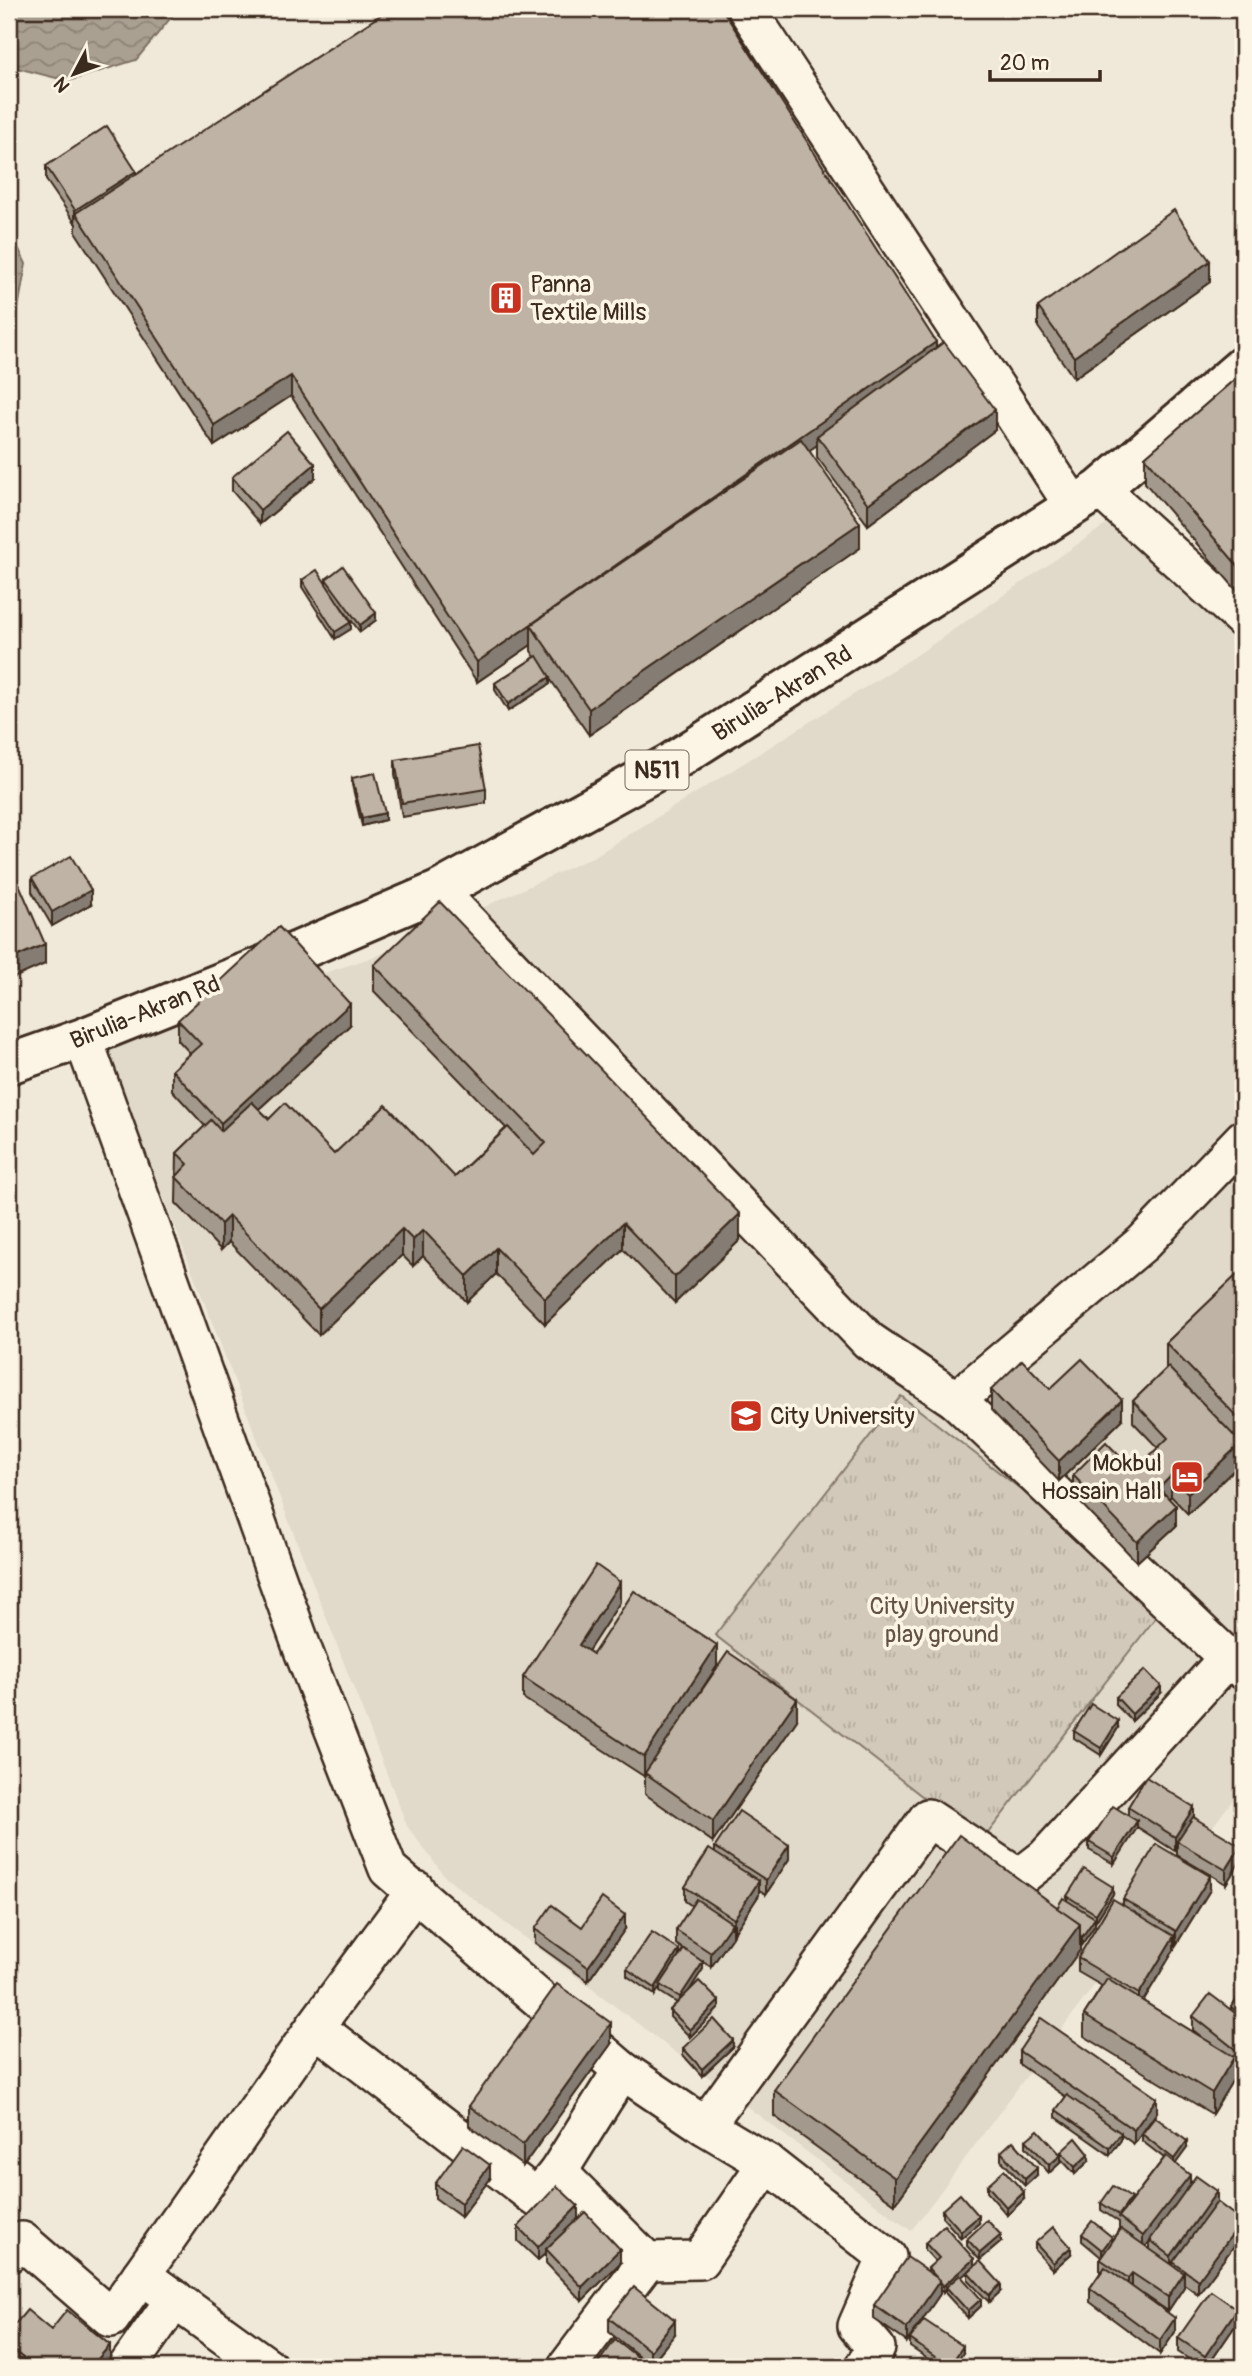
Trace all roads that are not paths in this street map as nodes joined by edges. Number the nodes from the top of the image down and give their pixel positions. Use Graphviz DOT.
graph roads {
  1 [pos="747,9"];
  2 [pos="1243,366"];
  3 [pos="1086,497"];
  4 [pos="1243,619"];
  5 [pos="438,891"];
  6 [pos="83,1038"];
  7 [pos="9,1064"];
  8 [pos="1243,1139"];
  9 [pos="956,1400"];
  10 [pos="1236,1664"];
  11 [pos="416,1890"];
  12 [pos="316,2027"];
  13 [pos="622,2070"];
  14 [pos="705,2126"];
  15 [pos="767,2163"];
  16 [pos="558,2172"];
  17 [pos="9,2253"];
  18 [pos="646,2261"];
  19 [pos="141,2275"];
  20 [pos="175,2299"];
  21 [pos="127,2367"];
  22 [pos="268,2367"];
  23 [pos="567,2367"];
  24 [pos="864,2367"];
  1 -- 3 [label="street"];
  2 -- 3 [label="highway, Birulia-Akran Rd / N511"];
  3 -- 4 [label="street"];
  3 -- 5 [label="highway, Birulia-Akran Rd / N511"];
  5 -- 6 [label="highway, Birulia-Akran Rd / N511"];
  5 -- 9 [label="street"];
  6 -- 7 [label="highway, Birulia-Akran Rd / N511"];
  6 -- 11 [label="street"];
  8 -- 9 [label="street"];
  9 -- 10 [label="street"];
  10 -- 14 [label="street"];
  11 -- 12 [label="street"];
  11 -- 13 [label="street"];
  12 -- 16 [label="street"];
  12 -- 19 [label="street"];
  13 -- 14 [label="street"];
  13 -- 16 [label="street"];
  14 -- 15 [label="street"];
  15 -- 18 [label="street"];
  15 -- 24 [label="street"];
  16 -- 18 [label="street"];
  17 -- 19 [label="street"];
  18 -- 23 [label="street"];
  19 -- 20 [label="street"];
  20 -- 21 [label="street"];
  20 -- 22 [label="street"];
}
